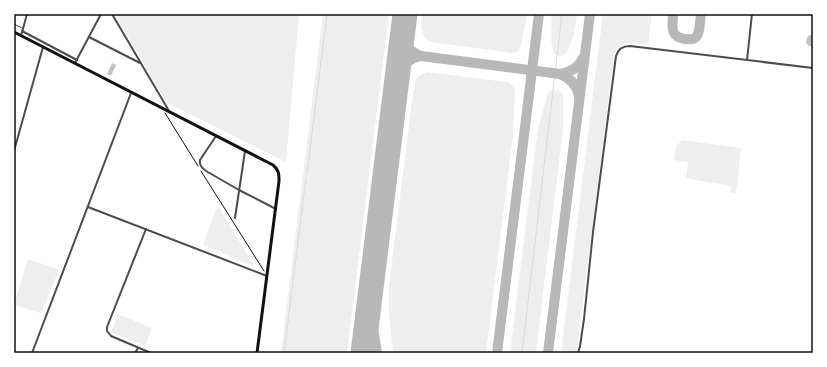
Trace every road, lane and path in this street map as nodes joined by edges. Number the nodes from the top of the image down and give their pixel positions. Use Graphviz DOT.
graph roads {
  1 [pos="27,14"];
  2 [pos="101,14"];
  3 [pos="112,14"];
  4 [pos="752,14"];
  5 [pos="14,24"];
  6 [pos="22,30"];
  7 [pos="14,32"];
  8 [pos="21,36"];
  9 [pos="89,38"];
  10 [pos="43,47"];
  11 [pos="747,60"];
  12 [pos="76,62"];
  13 [pos="141,64"];
  14 [pos="813,68"];
  15 [pos="131,93"];
  16 [pos="162,109"];
  17 [pos="170,113"];
  18 [pos="216,136"];
  19 [pos="14,151"];
  20 [pos="245,151"];
  21 [pos="239,190"];
  22 [pos="88,207"];
  23 [pos="276,209"];
  24 [pos="235,218"];
  25 [pos="146,229"];
  26 [pos="267,276"];
  27 [pos="138,348"];
  28 [pos="32,353"];
  29 [pos="135,353"];
  30 [pos="151,353"];
  31 [pos="258,353"];
  32 [pos="578,353"];
  1 -- 6 [label="street"];
  2 -- 9 [label="street"];
  3 -- 13 [label="street"];
  4 -- 11 [label="street"];
  5 -- 6 [label="lane"];
  6 -- 8 [label="street"];
  6 -- 12 [label="street"];
  7 -- 8 [label="main road"];
  8 -- 10 [label="main road"];
  9 -- 12 [label="street"];
  9 -- 13 [label="street"];
  10 -- 12 [label="main road"];
  10 -- 19 [label="street"];
  11 -- 14 [label="street"];
  11 -- 32 [label="street"];
  12 -- 15 [label="main road"];
  13 -- 17 [label="street"];
  15 -- 16 [label="main road"];
  15 -- 22 [label="street"];
  16 -- 17 [label="main road"];
  16 -- 26 [label="path"];
  17 -- 18 [label="main road"];
  18 -- 20 [label="main road"];
  18 -- 21 [label="street"];
  20 -- 21 [label="street"];
  20 -- 23 [label="main road"];
  21 -- 23 [label="street"];
  21 -- 24 [label="street"];
  22 -- 25 [label="street"];
  22 -- 28 [label="street"];
  23 -- 26 [label="main road"];
  25 -- 26 [label="street"];
  25 -- 27 [label="street"];
  26 -- 31 [label="main road"];
  27 -- 29 [label="street"];
  27 -- 30 [label="street"];
}
